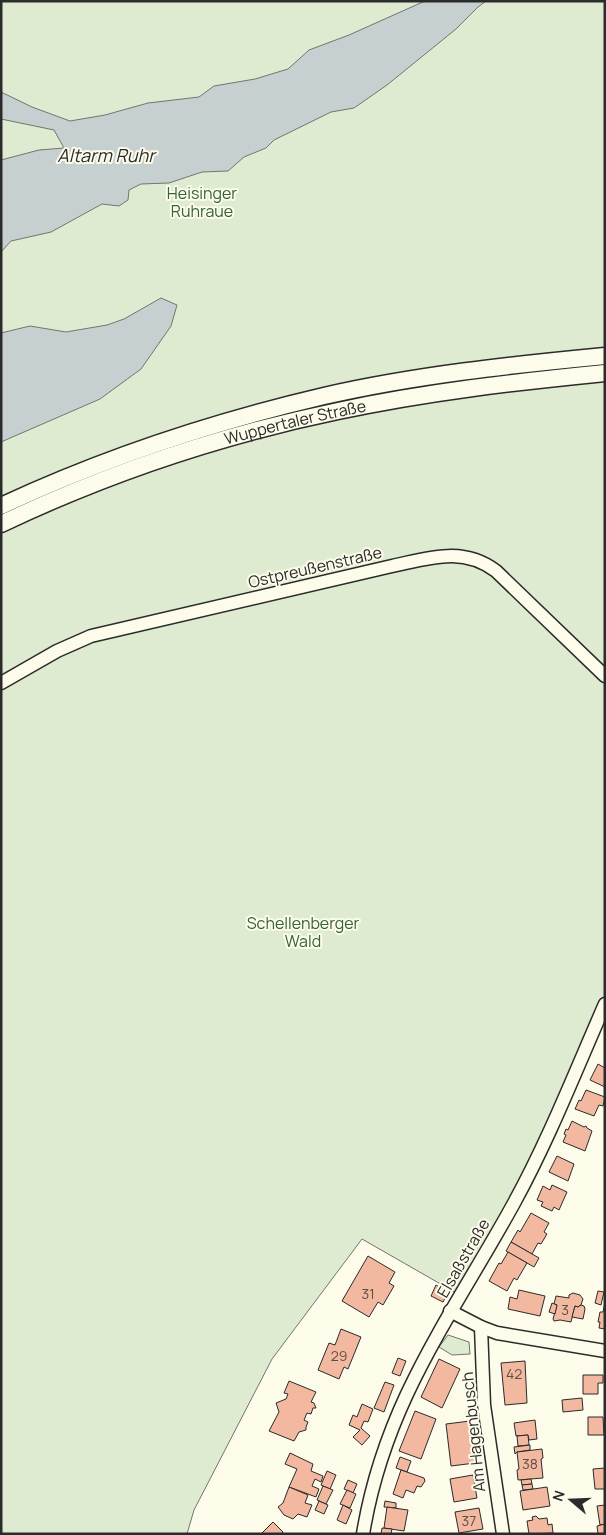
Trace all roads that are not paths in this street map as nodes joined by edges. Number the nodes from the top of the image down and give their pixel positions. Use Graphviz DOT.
graph roads {
  1 [pos="605,356"];
  2 [pos="605,373"];
  3 [pos="1,506"];
  4 [pos="1,524"];
  5 [pos="605,676"];
  6 [pos="1,683"];
  7 [pos="605,1004"];
  8 [pos="450,1311"];
  9 [pos="481,1327"];
  10 [pos="605,1351"];
  11 [pos="362,1534"];
  12 [pos="503,1534"];
  1 -- 3 [label="main road, Wuppertaler Straße"];
  2 -- 4 [label="main road, Wuppertaler Straße"];
  5 -- 6 [label="street, Ostpreußenstraße"];
  7 -- 8 [label="street, Elsaßstraße"];
  8 -- 9 [label="street"];
  8 -- 11 [label="street, Elsaßstraße"];
  9 -- 10 [label="street"];
  9 -- 12 [label="street, Am Hagenbusch"];
}
